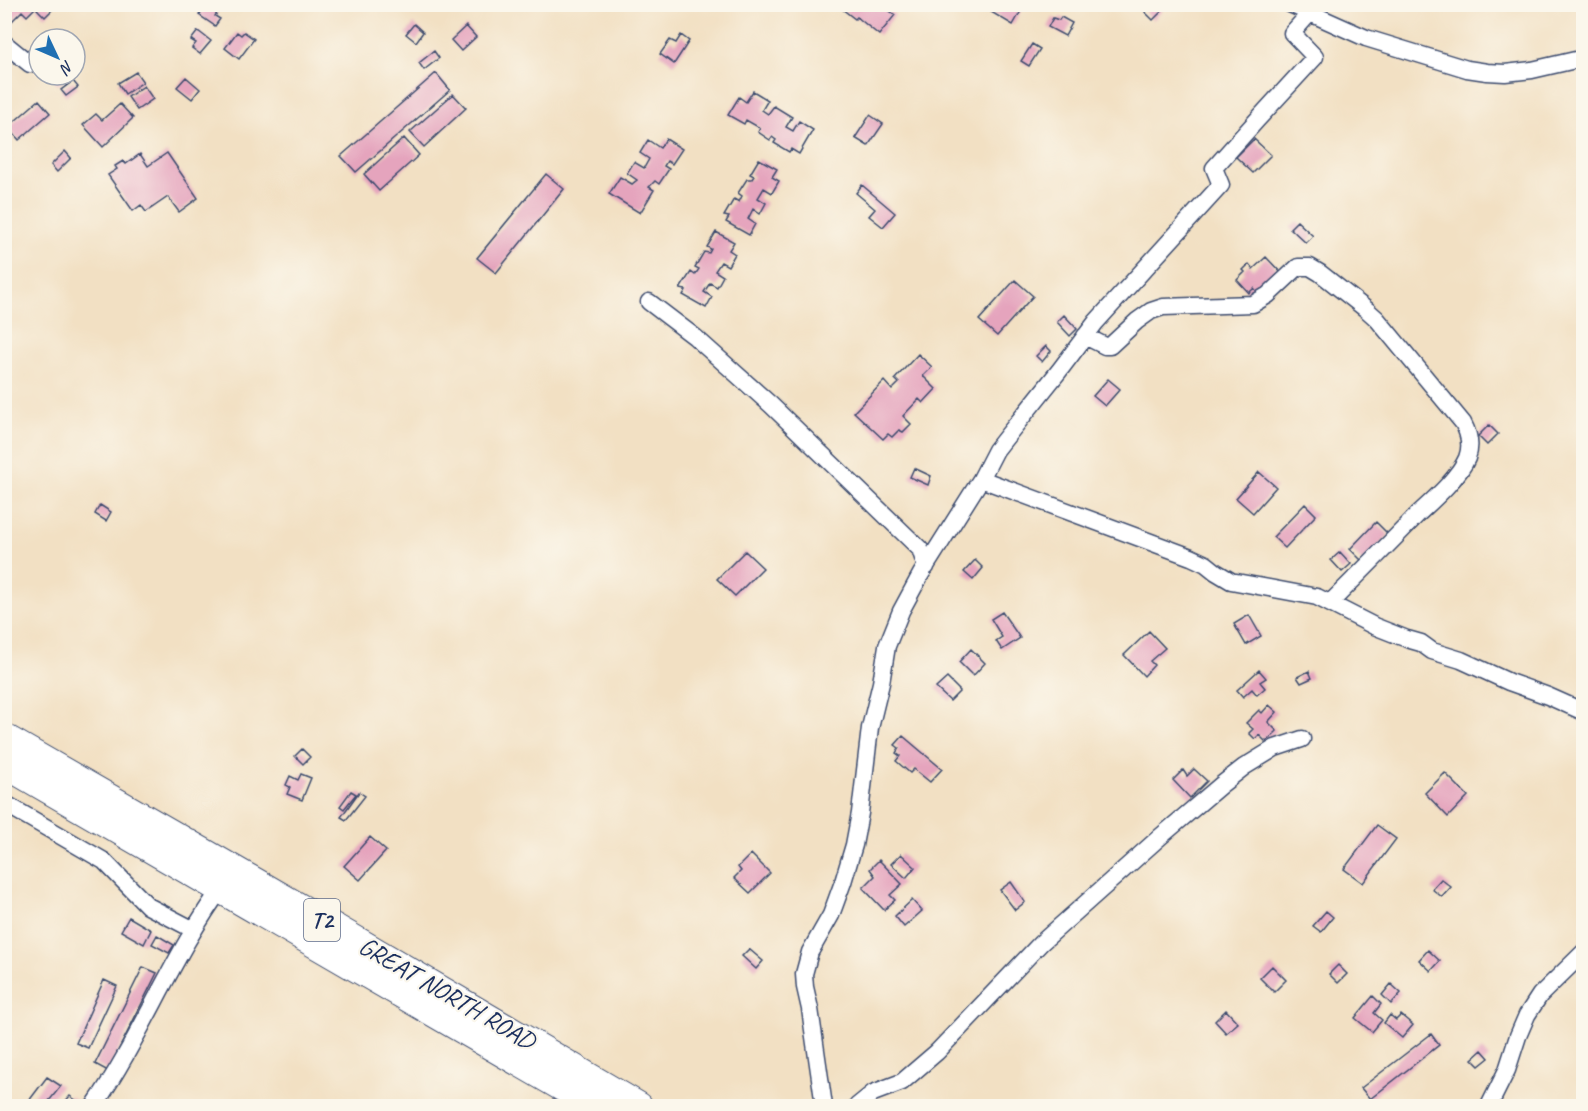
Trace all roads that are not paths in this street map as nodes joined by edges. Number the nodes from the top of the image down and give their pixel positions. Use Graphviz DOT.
graph roads {
  1 [pos="1290,4"];
  2 [pos="1310,13"];
  3 [pos="4,43"];
  4 [pos="1584,58"];
  5 [pos="27,62"];
  6 [pos="649,302"];
  7 [pos="1085,336"];
  8 [pos="981,479"];
  9 [pos="926,567"];
  10 [pos="1330,603"];
  11 [pos="1584,712"];
  12 [pos="4,737"];
  13 [pos="1302,739"];
  14 [pos="4,764"];
  15 [pos="4,803"];
  16 [pos="227,880"];
  17 [pos="194,930"];
  18 [pos="1584,952"];
  19 [pos="94,1107"];
  20 [pos="594,1107"];
  21 [pos="639,1107"];
  22 [pos="824,1107"];
  23 [pos="857,1107"];
  24 [pos="1489,1107"];
  1 -- 2 [label="street"];
  2 -- 4 [label="street"];
  2 -- 7 [label="street"];
  3 -- 5 [label="street"];
  6 -- 9 [label="street"];
  7 -- 8 [label="street"];
  7 -- 10 [label="street"];
  8 -- 9 [label="street"];
  8 -- 10 [label="street"];
  9 -- 22 [label="street"];
  10 -- 11 [label="street"];
  12 -- 16 [label="highway, GREAT NORTH ROAD / T2"];
  13 -- 23 [label="street"];
  14 -- 16 [label="highway, GREAT NORTH ROAD / T2"];
  15 -- 17 [label="street"];
  16 -- 17 [label="street"];
  16 -- 20 [label="highway, GREAT NORTH ROAD / T2"];
  16 -- 21 [label="highway, GREAT NORTH ROAD / T2"];
  17 -- 19 [label="street"];
  18 -- 24 [label="street"];
}
